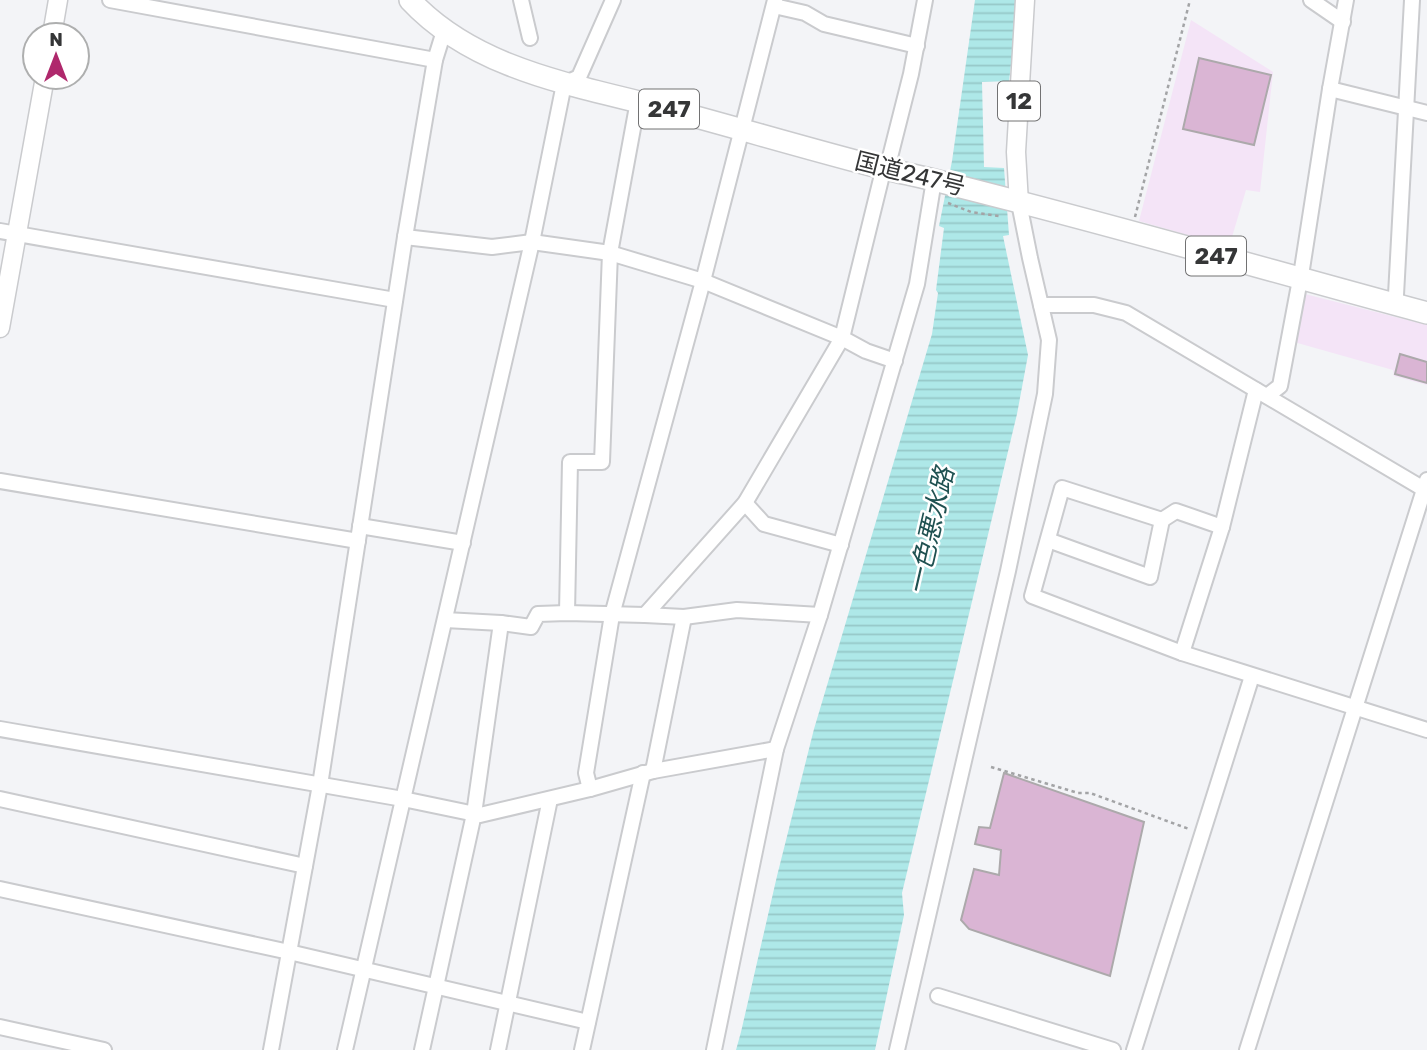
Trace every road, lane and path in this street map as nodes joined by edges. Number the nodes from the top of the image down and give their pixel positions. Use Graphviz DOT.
graph roads {
  1 [pos="58,0"];
  2 [pos="110,0"];
  3 [pos="410,0"];
  4 [pos="521,0"];
  5 [pos="612,0"];
  6 [pos="925,0"];
  7 [pos="1025,0"];
  8 [pos="1190,0"];
  9 [pos="1311,0"];
  10 [pos="1346,0"];
  11 [pos="1412,0"];
  12 [pos="774,3"];
  13 [pos="54,21"];
  14 [pos="1343,22"];
  15 [pos="444,31"];
  16 [pos="530,38"];
  17 [pos="917,46"];
  18 [pos="435,60"];
  19 [pos="564,84"];
  20 [pos="1330,89"];
  21 [pos="42,91"];
  22 [pos="638,101"];
  23 [pos="1406,108"];
  24 [pos="1427,113"];
  25 [pos="743,130"];
  26 [pos="887,169"];
  27 [pos="940,188"];
  28 [pos="1011,206"];
  29 [pos="1133,223"];
  30 [pos="9,232"];
  31 [pos="405,237"];
  32 [pos="532,242"];
  33 [pos="610,253"];
  34 [pos="1300,279"];
  35 [pos="704,281"];
  36 [pos="395,300"];
  37 [pos="1394,304"];
  38 [pos="1041,305"];
  39 [pos="1427,313"];
  40 [pos="0,328"];
  41 [pos="842,338"];
  42 [pos="894,361"];
  43 [pos="1261,393"];
  44 [pos="0,481"];
  45 [pos="1426,487"];
  46 [pos="745,503"];
  47 [pos="1162,520"];
  48 [pos="360,526"];
  49 [pos="1223,527"];
  50 [pos="1048,540"];
  51 [pos="358,541"];
  52 [pos="463,543"];
  53 [pos="841,545"];
  54 [pos="567,613"];
  55 [pos="612,615"];
  56 [pos="645,615"];
  57 [pos="820,615"];
  58 [pos="684,617"];
  59 [pos="445,620"];
  60 [pos="501,623"];
  61 [pos="1182,653"];
  62 [pos="1252,676"];
  63 [pos="1355,707"];
  64 [pos="0,729"];
  65 [pos="1427,730"];
  66 [pos="776,749"];
  67 [pos="991,767"];
  68 [pos="648,772"];
  69 [pos="320,785"];
  70 [pos="590,789"];
  71 [pos="0,799"];
  72 [pos="403,799"];
  73 [pos="550,799"];
  74 [pos="474,814"];
  75 [pos="1202,834"];
  76 [pos="305,866"];
  77 [pos="0,889"];
  78 [pos="289,952"];
  79 [pos="364,970"];
  80 [pos="437,986"];
  81 [pos="938,996"];
  82 [pos="509,1002"];
  83 [pos="588,1022"];
  84 [pos="0,1027"];
  85 [pos="104,1050"];
  86 [pos="271,1050"];
  87 [pos="345,1050"];
  88 [pos="422,1050"];
  89 [pos="498,1050"];
  90 [pos="582,1050"];
  91 [pos="714,1050"];
  92 [pos="897,1050"];
  93 [pos="1114,1050"];
  94 [pos="1134,1050"];
  95 [pos="1247,1050"];
  1 -- 13 [label="main road"];
  2 -- 18 [label="street"];
  3 -- 15 [label="highway, 国道247号 / 247"];
  4 -- 16 [label="street"];
  5 -- 19 [label="street"];
  6 -- 17 [label="street"];
  7 -- 28 [label="main road, 12"];
  8 -- 29 [label="path"];
  9 -- 14 [label="street"];
  10 -- 14 [label="street"];
  11 -- 23 [label="street"];
  12 -- 17 [label="street"];
  12 -- 25 [label="street"];
  14 -- 20 [label="street"];
  15 -- 18 [label="street"];
  15 -- 19 [label="highway, 国道247号 / 247"];
  17 -- 26 [label="street"];
  18 -- 31 [label="street"];
  19 -- 22 [label="highway, 国道247号 / 247"];
  19 -- 32 [label="street"];
  20 -- 23 [label="street"];
  20 -- 34 [label="street"];
  21 -- 30 [label="main road"];
  22 -- 25 [label="highway, 国道247号 / 247"];
  22 -- 33 [label="street"];
  23 -- 24 [label="street"];
  23 -- 37 [label="street"];
  25 -- 26 [label="highway, 国道247号 / 247"];
  25 -- 35 [label="street"];
  26 -- 27 [label="highway, 国道247号 / 247"];
  26 -- 41 [label="street"];
  27 -- 28 [label="highway, 国道247号 / 247"];
  27 -- 28 [label="path"];
  27 -- 42 [label="street"];
  28 -- 34 [label="highway, 国道247号 / 247"];
  28 -- 38 [label="street"];
  30 -- 36 [label="street"];
  30 -- 40 [label="main road"];
  31 -- 32 [label="street"];
  31 -- 36 [label="street"];
  32 -- 33 [label="street"];
  32 -- 52 [label="street"];
  33 -- 35 [label="street"];
  33 -- 54 [label="street"];
  34 -- 37 [label="highway, 国道247号 / 247"];
  34 -- 43 [label="street"];
  35 -- 41 [label="street"];
  35 -- 55 [label="street"];
  36 -- 48 [label="street"];
  37 -- 39 [label="highway, 国道247号 / 247"];
  38 -- 43 [label="street"];
  38 -- 92 [label="street"];
  41 -- 42 [label="street"];
  41 -- 46 [label="street"];
  42 -- 53 [label="street"];
  43 -- 45 [label="street"];
  43 -- 49 [label="street"];
  44 -- 51 [label="street"];
  45 -- 63 [label="street"];
  46 -- 53 [label="street"];
  46 -- 56 [label="street"];
  47 -- 49 [label="street"];
  47 -- 50 [label="street"];
  47 -- 50 [label="street"];
  48 -- 51 [label="street"];
  48 -- 52 [label="street"];
  49 -- 61 [label="street"];
  50 -- 61 [label="street"];
  51 -- 69 [label="street"];
  52 -- 59 [label="street"];
  53 -- 57 [label="street"];
  54 -- 55 [label="street"];
  54 -- 60 [label="street"];
  55 -- 56 [label="street"];
  55 -- 70 [label="street"];
  56 -- 58 [label="street"];
  57 -- 58 [label="street"];
  57 -- 66 [label="street"];
  58 -- 68 [label="street"];
  59 -- 60 [label="street"];
  59 -- 72 [label="street"];
  60 -- 74 [label="street"];
  61 -- 62 [label="street"];
  62 -- 63 [label="street"];
  62 -- 75 [label="street"];
  63 -- 65 [label="street"];
  63 -- 95 [label="street"];
  64 -- 69 [label="street"];
  66 -- 68 [label="street"];
  66 -- 91 [label="street"];
  67 -- 75 [label="path"];
  68 -- 70 [label="street"];
  68 -- 83 [label="street"];
  69 -- 72 [label="street"];
  69 -- 76 [label="street"];
  70 -- 73 [label="street"];
  71 -- 76 [label="street"];
  72 -- 74 [label="street"];
  72 -- 79 [label="street"];
  73 -- 74 [label="street"];
  73 -- 82 [label="street"];
  74 -- 80 [label="street"];
  75 -- 94 [label="street"];
  76 -- 78 [label="street"];
  77 -- 78 [label="street"];
  78 -- 79 [label="street"];
  78 -- 86 [label="street"];
  79 -- 80 [label="street"];
  79 -- 87 [label="street"];
  80 -- 82 [label="street"];
  80 -- 88 [label="street"];
  81 -- 93 [label="street"];
  82 -- 83 [label="street"];
  82 -- 89 [label="street"];
  83 -- 90 [label="street"];
  84 -- 85 [label="street"];
}
